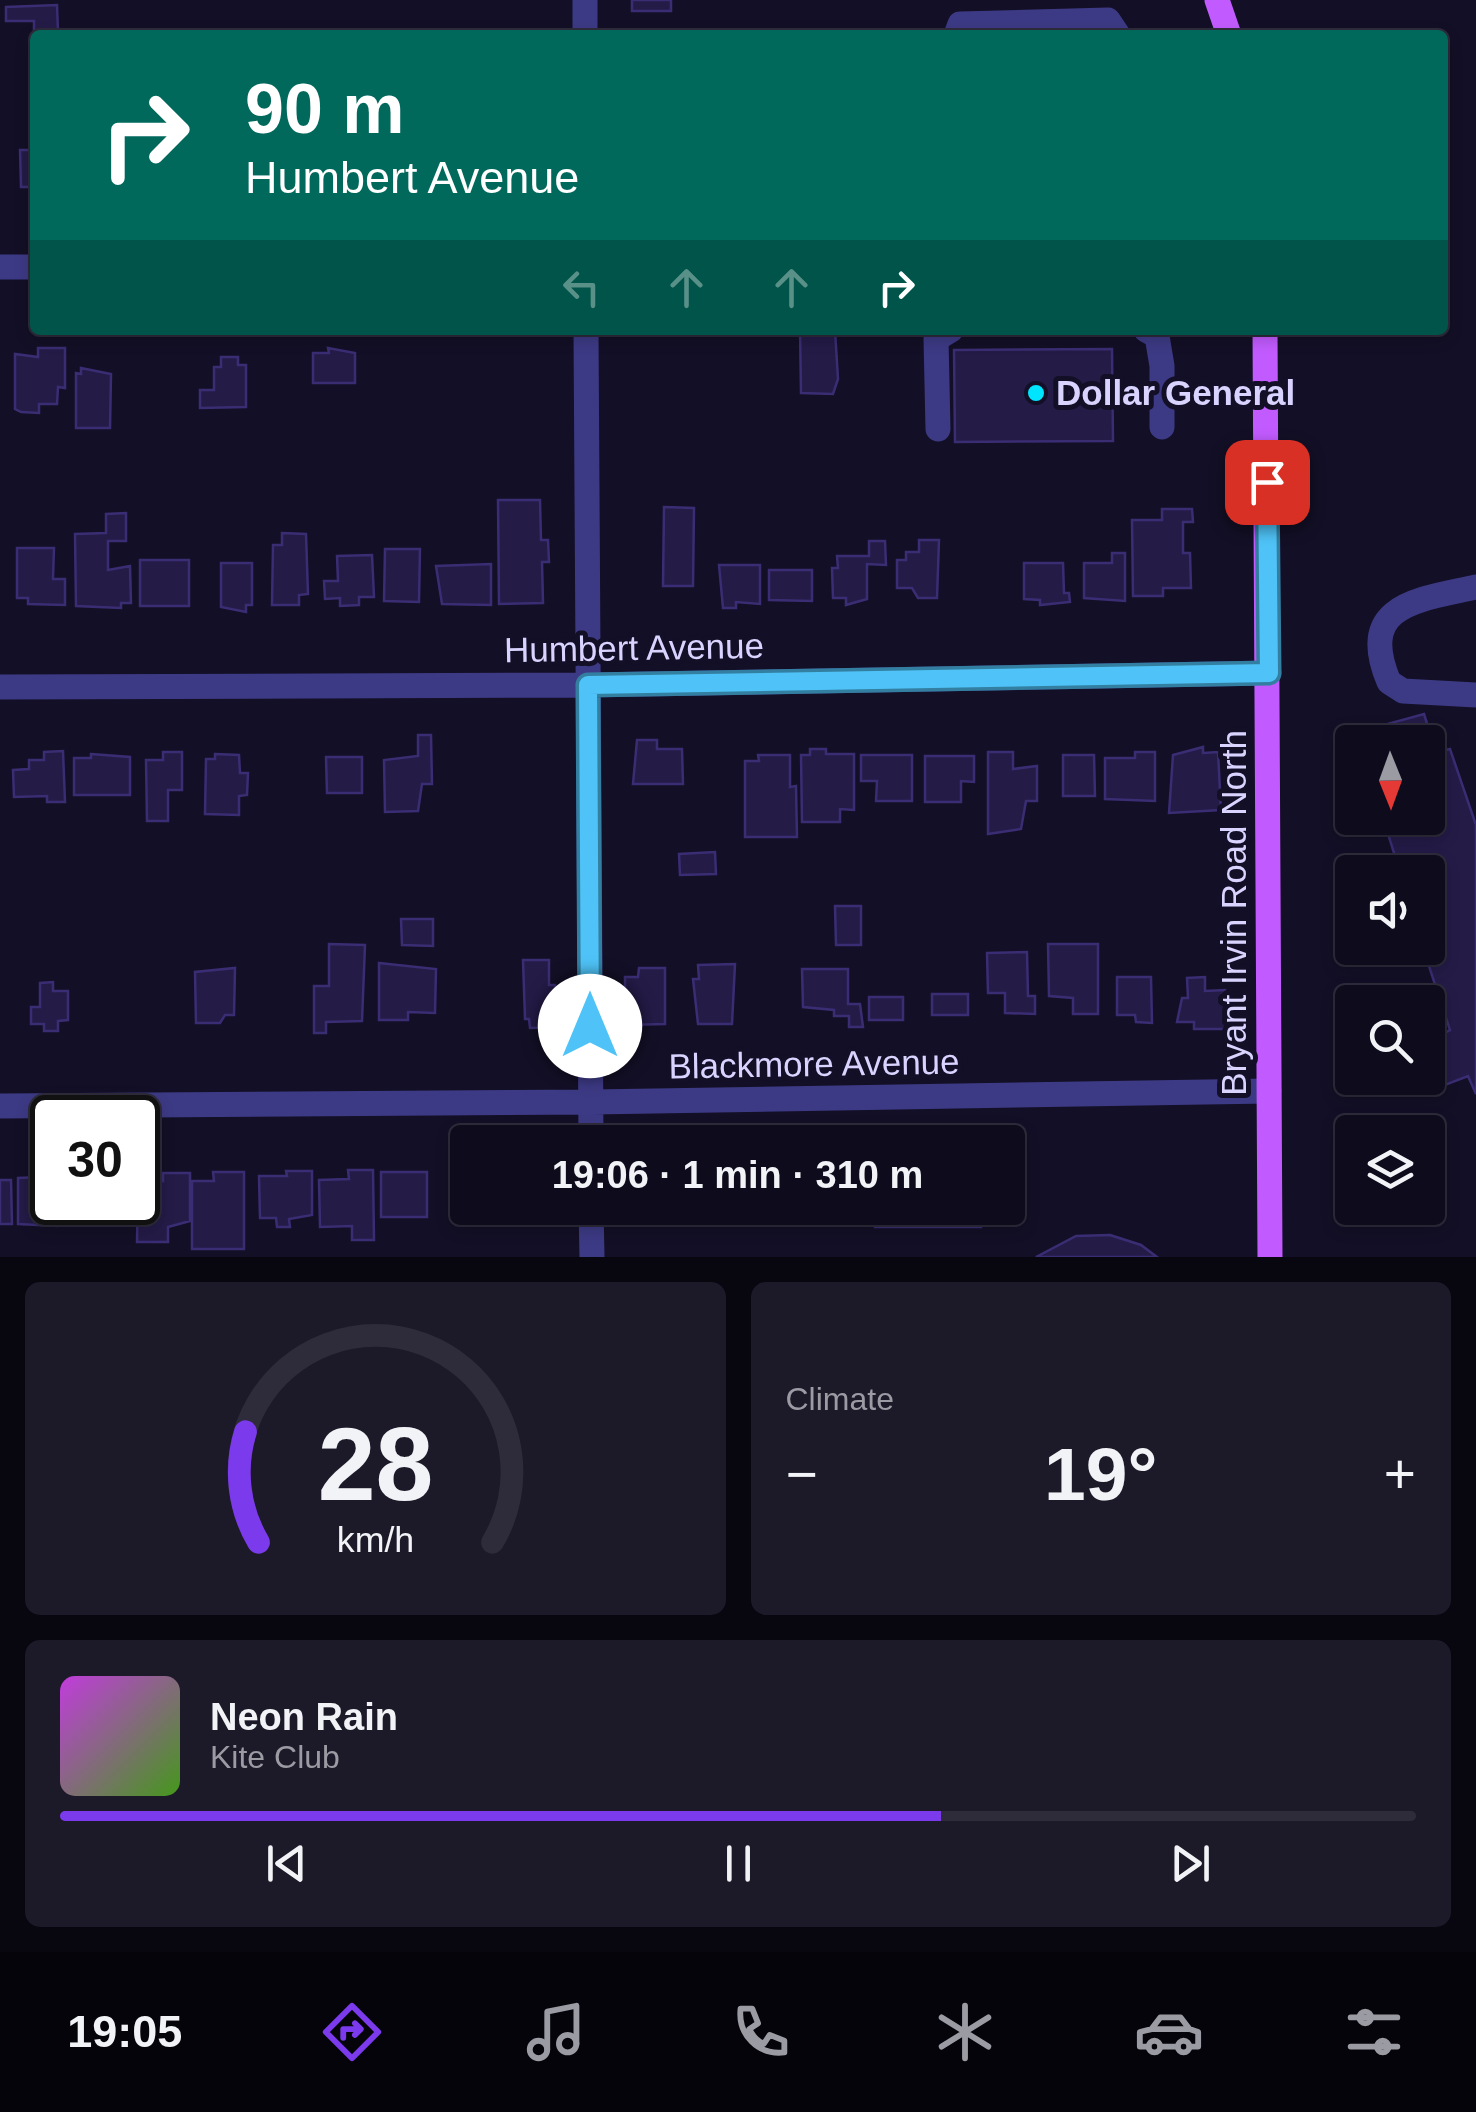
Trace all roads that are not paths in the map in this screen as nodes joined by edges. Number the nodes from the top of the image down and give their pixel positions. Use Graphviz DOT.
graph roads {
  1 [pos="584,0"];
  2 [pos="1217,0"];
  3 [pos="585,30"];
  4 [pos="958,30"];
  5 [pos="1115,30"];
  6 [pos="1227,30"];
  7 [pos="0,267"];
  8 [pos="30,267"];
  9 [pos="586,335"];
  10 [pos="942,335"];
  11 [pos="1155,335"];
  12 [pos="1265,335"];
  13 [pos="1162,427"];
  14 [pos="938,430"];
  15 [pos="1476,587"];
  16 [pos="1269,673"];
  17 [pos="588,685"];
  18 [pos="0,688"];
  19 [pos="1476,694"];
  20 [pos="1269,1091"];
  21 [pos="591,1102"];
  22 [pos="0,1106"];
  23 [pos="591,1125"];
  24 [pos="592,1225"];
  25 [pos="592,1257"];
  26 [pos="1270,1257"];
  1 -- 3 [label="street"];
  2 -- 6 [label="main road"];
  4 -- 5 [label="street"];
  7 -- 8 [label="street"];
  9 -- 17 [label="street"];
  10 -- 14 [label="street"];
  11 -- 13 [label="street"];
  12 -- 16 [label="main road, Bryant Irvin Road North"];
  15 -- 19 [label="street"];
  16 -- 17 [label="street, Humbert Avenue"];
  16 -- 20 [label="main road, Bryant Irvin Road North"];
  17 -- 18 [label="street, Humbert Avenue"];
  17 -- 21 [label="street"];
  20 -- 21 [label="street, Blackmore Avenue"];
  20 -- 26 [label="main road, Bryant Irvin Road North"];
  21 -- 22 [label="street, Blackmore Avenue"];
  21 -- 23 [label="street"];
  24 -- 25 [label="street"];
}
